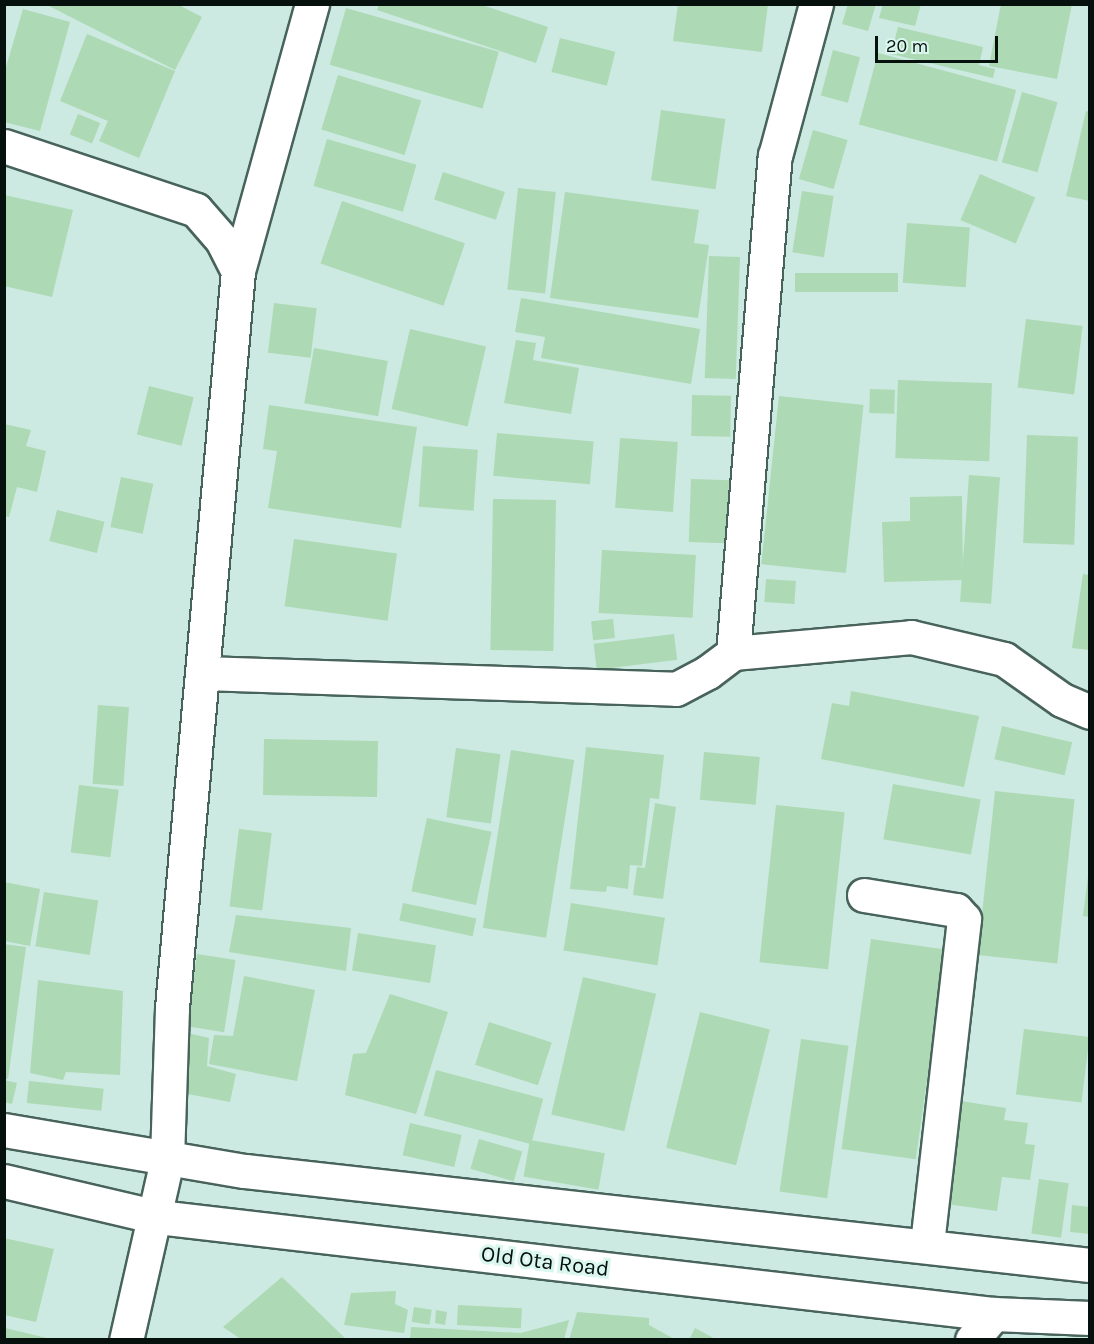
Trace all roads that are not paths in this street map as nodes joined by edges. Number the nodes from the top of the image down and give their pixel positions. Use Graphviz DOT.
graph roads {
  1 [pos="312,4"];
  2 [pos="816,4"];
  3 [pos="4,146"];
  4 [pos="238,272"];
  5 [pos="733,653"];
  6 [pos="203,673"];
  7 [pos="1089,712"];
  8 [pos="864,895"];
  9 [pos="4,1130"];
  10 [pos="167,1160"];
  11 [pos="4,1181"];
  12 [pos="158,1216"];
  13 [pos="927,1245"];
  14 [pos="1089,1265"];
  15 [pos="994,1314"];
  16 [pos="1089,1317"];
  17 [pos="126,1340"];
  18 [pos="972,1340"];
  1 -- 4 [label="street"];
  2 -- 5 [label="street"];
  3 -- 4 [label="street"];
  4 -- 6 [label="street"];
  5 -- 6 [label="street"];
  5 -- 7 [label="street"];
  6 -- 10 [label="street"];
  8 -- 13 [label="street"];
  9 -- 10 [label="street"];
  10 -- 12 [label="street"];
  10 -- 13 [label="street"];
  11 -- 12 [label="street, Old Ota Road"];
  12 -- 15 [label="street, Old Ota Road"];
  12 -- 17 [label="street"];
  13 -- 14 [label="street"];
  15 -- 16 [label="street, Old Ota Road"];
  15 -- 18 [label="street"];
}
